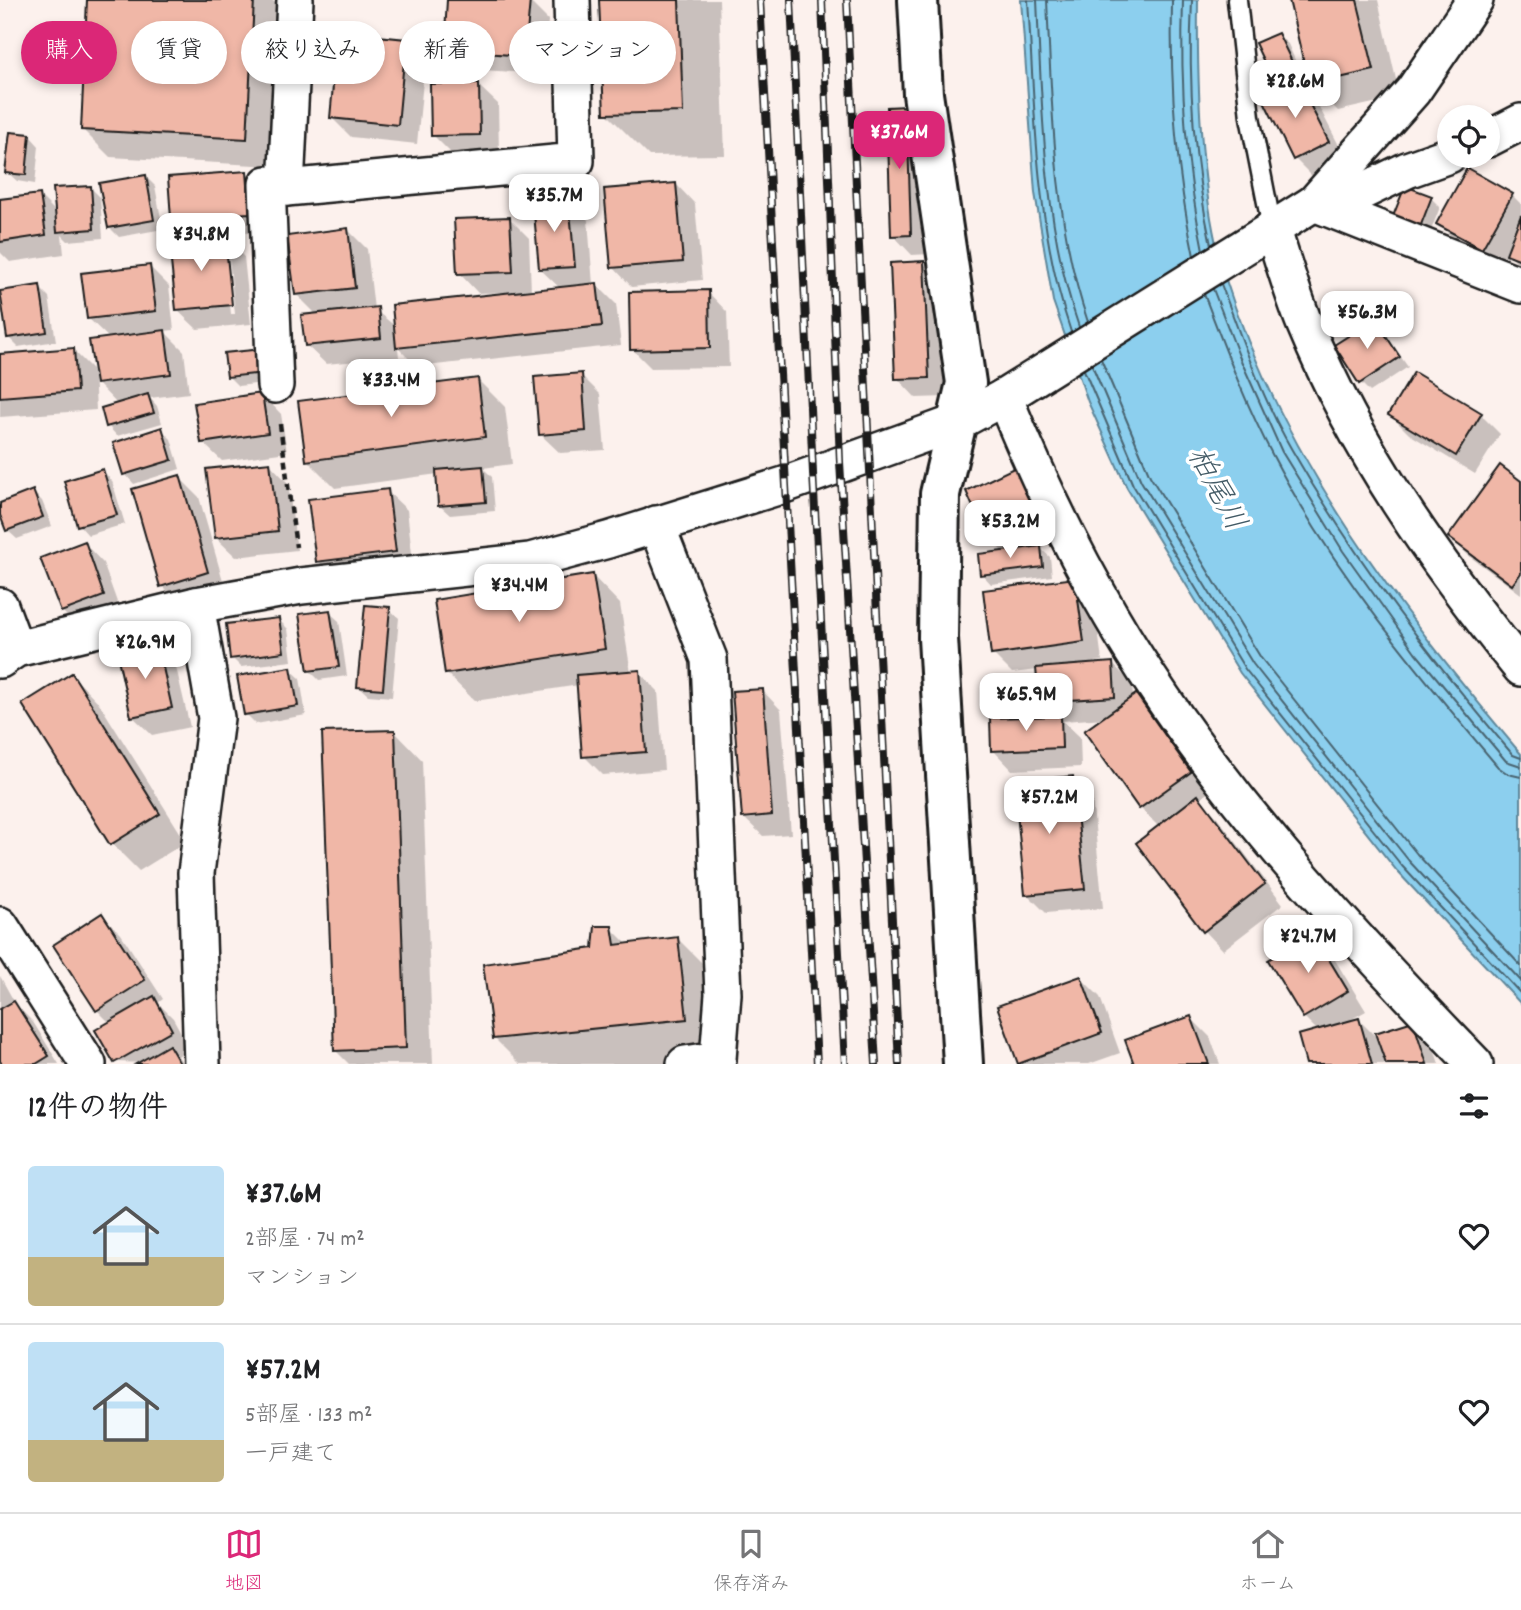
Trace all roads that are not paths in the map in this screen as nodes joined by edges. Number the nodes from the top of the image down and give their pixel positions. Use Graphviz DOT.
graph roads {
  1 [pos="295,0"];
  2 [pos="572,0"];
  3 [pos="918,0"];
  4 [pos="1237,0"];
  5 [pos="1475,0"];
  6 [pos="1521,122"];
  7 [pos="1500,133"];
  8 [pos="1437,159"];
  9 [pos="286,188"];
  10 [pos="1321,205"];
  11 [pos="1268,231"];
  12 [pos="1521,285"];
  13 [pos="275,385"];
  14 [pos="1015,389"];
  15 [pos="958,422"];
  16 [pos="656,524"];
  17 [pos="0,606"];
  18 [pos="196,606"];
  19 [pos="8,655"];
  20 [pos="1521,668"];
  21 [pos="0,925"];
  22 [pos="88,1064"];
  23 [pos="202,1064"];
  24 [pos="685,1064"];
  25 [pos="963,1064"];
  26 [pos="1475,1064"];
  1 -- 9 [label="street"];
  2 -- 9 [label="street"];
  3 -- 15 [label="street"];
  4 -- 11 [label="lane"];
  5 -- 10 [label="street"];
  6 -- 7 [label="street"];
  8 -- 10 [label="street"];
  9 -- 13 [label="street"];
  10 -- 11 [label="street"];
  10 -- 12 [label="street"];
  11 -- 14 [label="street"];
  11 -- 20 [label="street"];
  14 -- 15 [label="street"];
  14 -- 26 [label="street"];
  15 -- 16 [label="street"];
  15 -- 25 [label="street"];
  16 -- 18 [label="street"];
  16 -- 24 [label="street"];
  17 -- 19 [label="street"];
  18 -- 19 [label="street"];
  18 -- 23 [label="street"];
  21 -- 22 [label="street"];
}
